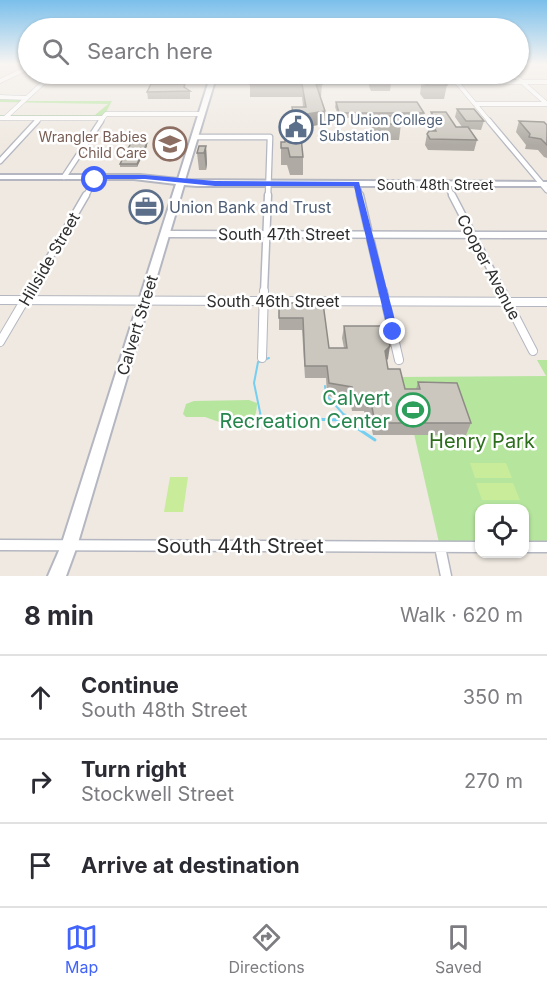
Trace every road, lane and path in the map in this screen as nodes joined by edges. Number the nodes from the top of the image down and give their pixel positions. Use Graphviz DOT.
graph roads {
  1 [pos="35,91"];
  2 [pos="209,91"];
  3 [pos="465,91"];
  4 [pos="533,91"];
  5 [pos="0,98"];
  6 [pos="27,98"];
  7 [pos="476,104"];
  8 [pos="547,104"];
  9 [pos="201,114"];
  10 [pos="105,116"];
  11 [pos="2,118"];
  12 [pos="40,118"];
  13 [pos="194,137"];
  14 [pos="0,161"];
  15 [pos="0,177"];
  16 [pos="64,177"];
  17 [pos="97,177"];
  18 [pos="181,182"];
  19 [pos="269,183"];
  20 [pos="357,184"];
  21 [pos="446,184"];
  22 [pos="546,186"];
  23 [pos="165,234"];
  24 [pos="268,234"];
  25 [pos="369,234"];
  26 [pos="472,235"];
  27 [pos="547,235"];
  28 [pos="0,300"];
  29 [pos="26,300"];
  30 [pos="145,300"];
  31 [pos="266,301"];
  32 [pos="386,301"];
  33 [pos="508,302"];
  34 [pos="547,302"];
  35 [pos="0,342"];
  36 [pos="533,351"];
  37 [pos="262,358"];
  38 [pos="399,360"];
  39 [pos="0,545"];
  40 [pos="69,546"];
  41 [pos="440,547"];
  42 [pos="475,547"];
  43 [pos="529,548"];
  44 [pos="547,548"];
  45 [pos="57,576"];
  46 [pos="446,576"];
  1 -- 6 [label="street"];
  2 -- 9 [label="main road, Calvert Street"];
  3 -- 7 [label="street"];
  4 -- 8 [label="street"];
  5 -- 6 [label="street"];
  6 -- 11 [label="street"];
  7 -- 8 [label="street"];
  7 -- 22 [label="street"];
  9 -- 10 [label="street"];
  9 -- 13 [label="main road, Calvert Street"];
  10 -- 12 [label="street"];
  10 -- 16 [label="street"];
  11 -- 12 [label="street"];
  12 -- 14 [label="street"];
  13 -- 18 [label="main road, Calvert Street"];
  13 -- 19 [label="street"];
  15 -- 16 [label="main road, South 48th Street"];
  16 -- 17 [label="main road, South 48th Street"];
  17 -- 18 [label="main road, South 48th Street"];
  17 -- 29 [label="street, Hillside Street"];
  18 -- 19 [label="main road, South 48th Street"];
  18 -- 23 [label="main road, Calvert Street"];
  19 -- 20 [label="main road, South 48th Street"];
  19 -- 24 [label="street"];
  20 -- 21 [label="main road, South 48th Street"];
  20 -- 25 [label="street"];
  21 -- 22 [label="main road, South 48th Street"];
  21 -- 26 [label="street, Cooper Avenue"];
  23 -- 24 [label="street, South 47th Street"];
  23 -- 30 [label="main road, Calvert Street"];
  24 -- 25 [label="street, South 47th Street"];
  24 -- 31 [label="street"];
  25 -- 26 [label="street, South 47th Street"];
  25 -- 32 [label="street"];
  26 -- 27 [label="street, South 47th Street"];
  26 -- 33 [label="street, Cooper Avenue"];
  28 -- 29 [label="street, South 46th Street"];
  29 -- 30 [label="street, South 46th Street"];
  29 -- 35 [label="street, Hillside Street"];
  30 -- 31 [label="street, South 46th Street"];
  30 -- 40 [label="main road, Calvert Street"];
  31 -- 32 [label="street, South 46th Street"];
  31 -- 37 [label="street"];
  32 -- 33 [label="street, South 46th Street"];
  32 -- 38 [label="street"];
  33 -- 34 [label="street, South 46th Street"];
  33 -- 36 [label="street, Cooper Avenue"];
  39 -- 40 [label="street, South 44th Street"];
  40 -- 41 [label="street, South 44th Street"];
  40 -- 45 [label="main road, Calvert Street"];
  41 -- 42 [label="street, South 44th Street"];
  41 -- 46 [label="street"];
  43 -- 44 [label="street"];
}
